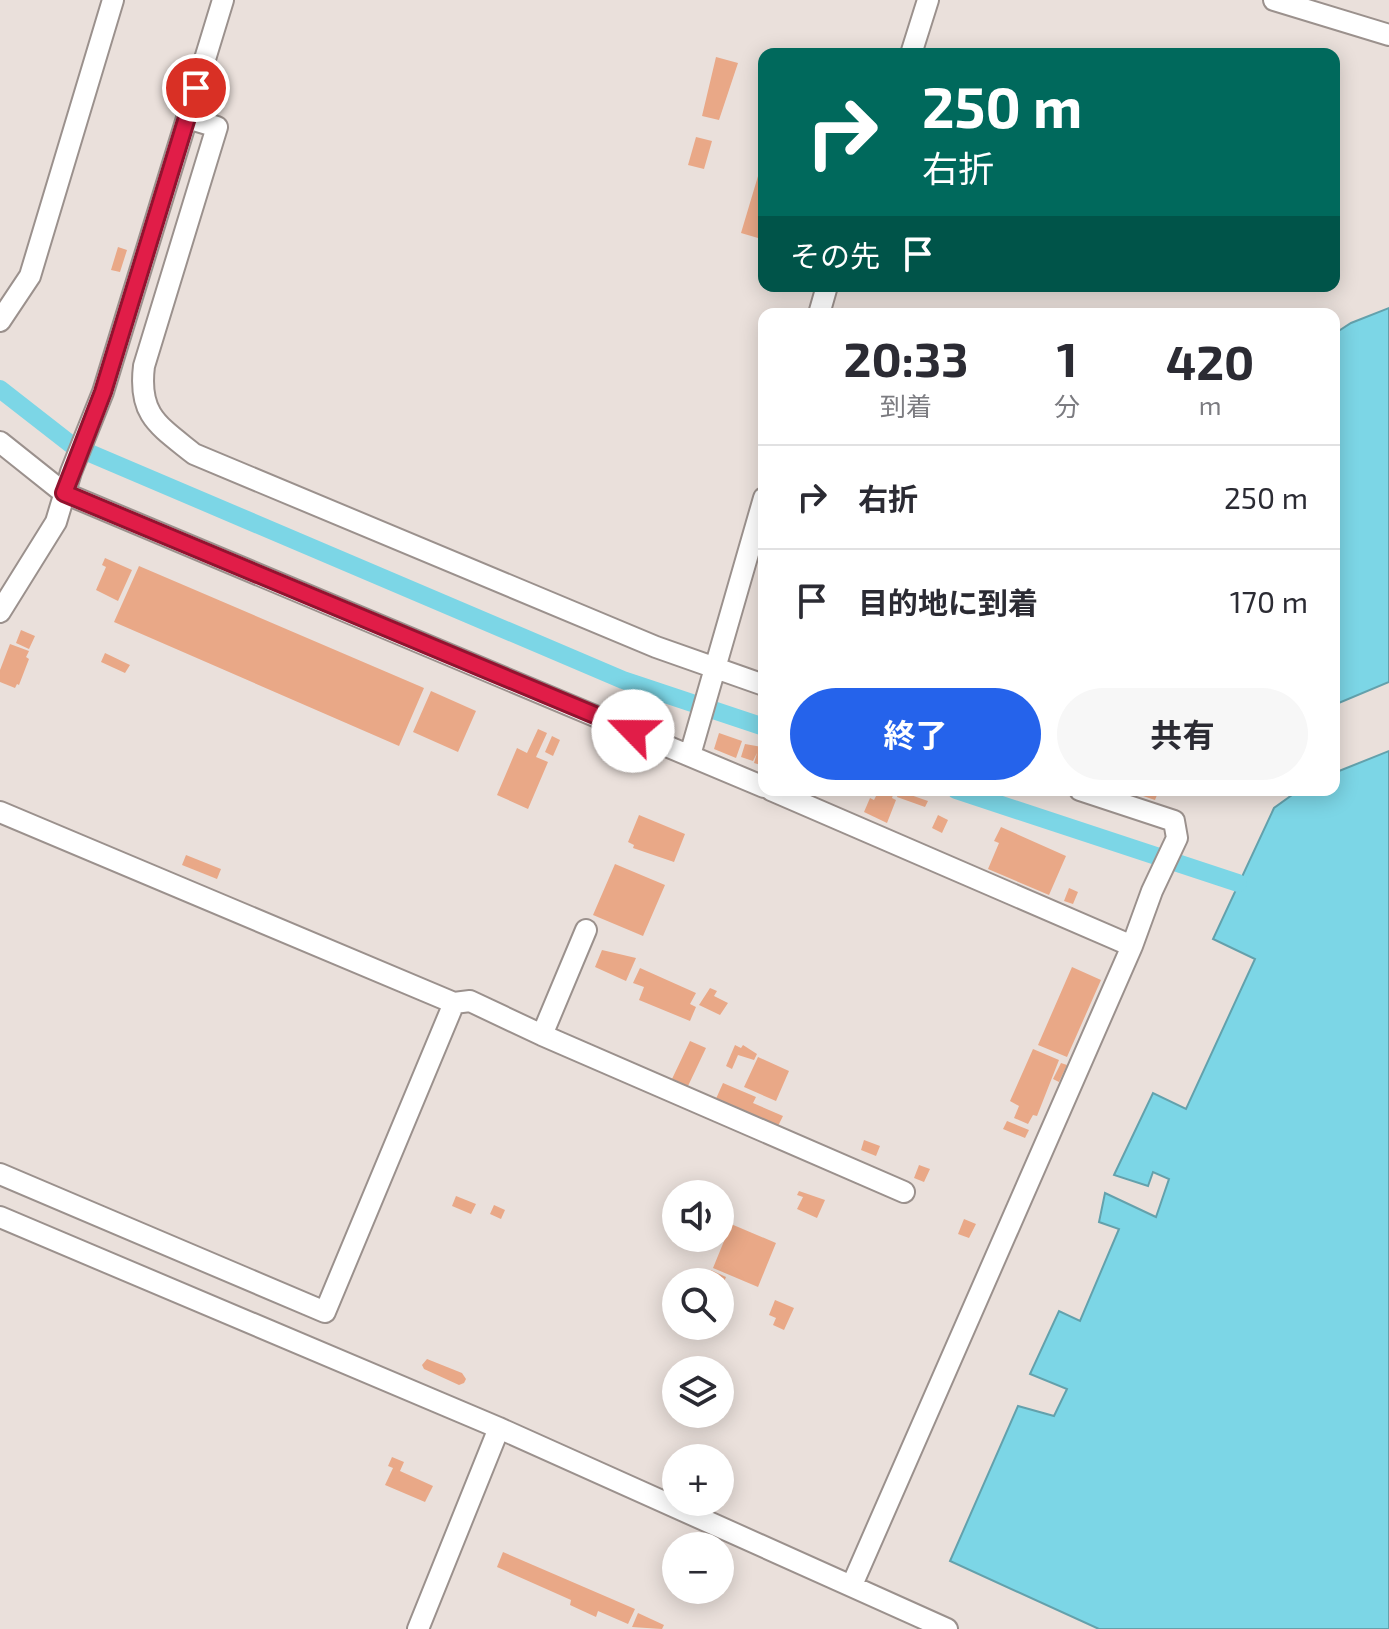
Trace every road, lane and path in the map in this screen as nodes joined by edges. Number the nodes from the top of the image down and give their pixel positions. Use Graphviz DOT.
graph roads {
  1 [pos="113,0"];
  2 [pos="223,0"];
  3 [pos="928,0"];
  4 [pos="1274,0"];
  5 [pos="1389,35"];
  6 [pos="913,48"];
  7 [pos="187,118"];
  8 [pos="4,309"];
  9 [pos="0,442"];
  10 [pos="64,493"];
  11 [pos="758,518"];
  12 [pos="0,612"];
  13 [pos="712,675"];
  14 [pos="758,684"];
  15 [pos="691,753"];
  16 [pos="758,784"];
  17 [pos="785,796"];
  18 [pos="1098,796"];
  19 [pos="0,812"];
  20 [pos="586,930"];
  21 [pos="1132,946"];
  22 [pos="454,1003"];
  23 [pos="542,1035"];
  24 [pos="0,1174"];
  25 [pos="904,1192"];
  26 [pos="0,1217"];
  27 [pos="499,1428"];
  28 [pos="852,1585"];
  29 [pos="418,1629"];
  30 [pos="947,1629"];
  1 -- 8 [label="lane"];
  2 -- 7 [label="lane"];
  3 -- 6 [label="lane"];
  4 -- 5 [label="lane"];
  7 -- 10 [label="lane"];
  7 -- 13 [label="lane"];
  9 -- 10 [label="lane"];
  10 -- 12 [label="lane"];
  10 -- 15 [label="lane"];
  11 -- 13 [label="lane"];
  13 -- 14 [label="lane"];
  13 -- 15 [label="lane"];
  15 -- 16 [label="lane"];
  17 -- 21 [label="lane"];
  18 -- 21 [label="lane"];
  19 -- 22 [label="lane"];
  20 -- 23 [label="lane"];
  21 -- 28 [label="lane"];
  22 -- 23 [label="lane"];
  22 -- 24 [label="lane"];
  23 -- 25 [label="lane"];
  26 -- 27 [label="lane"];
  27 -- 28 [label="lane"];
  27 -- 29 [label="lane"];
  28 -- 30 [label="lane"];
}
